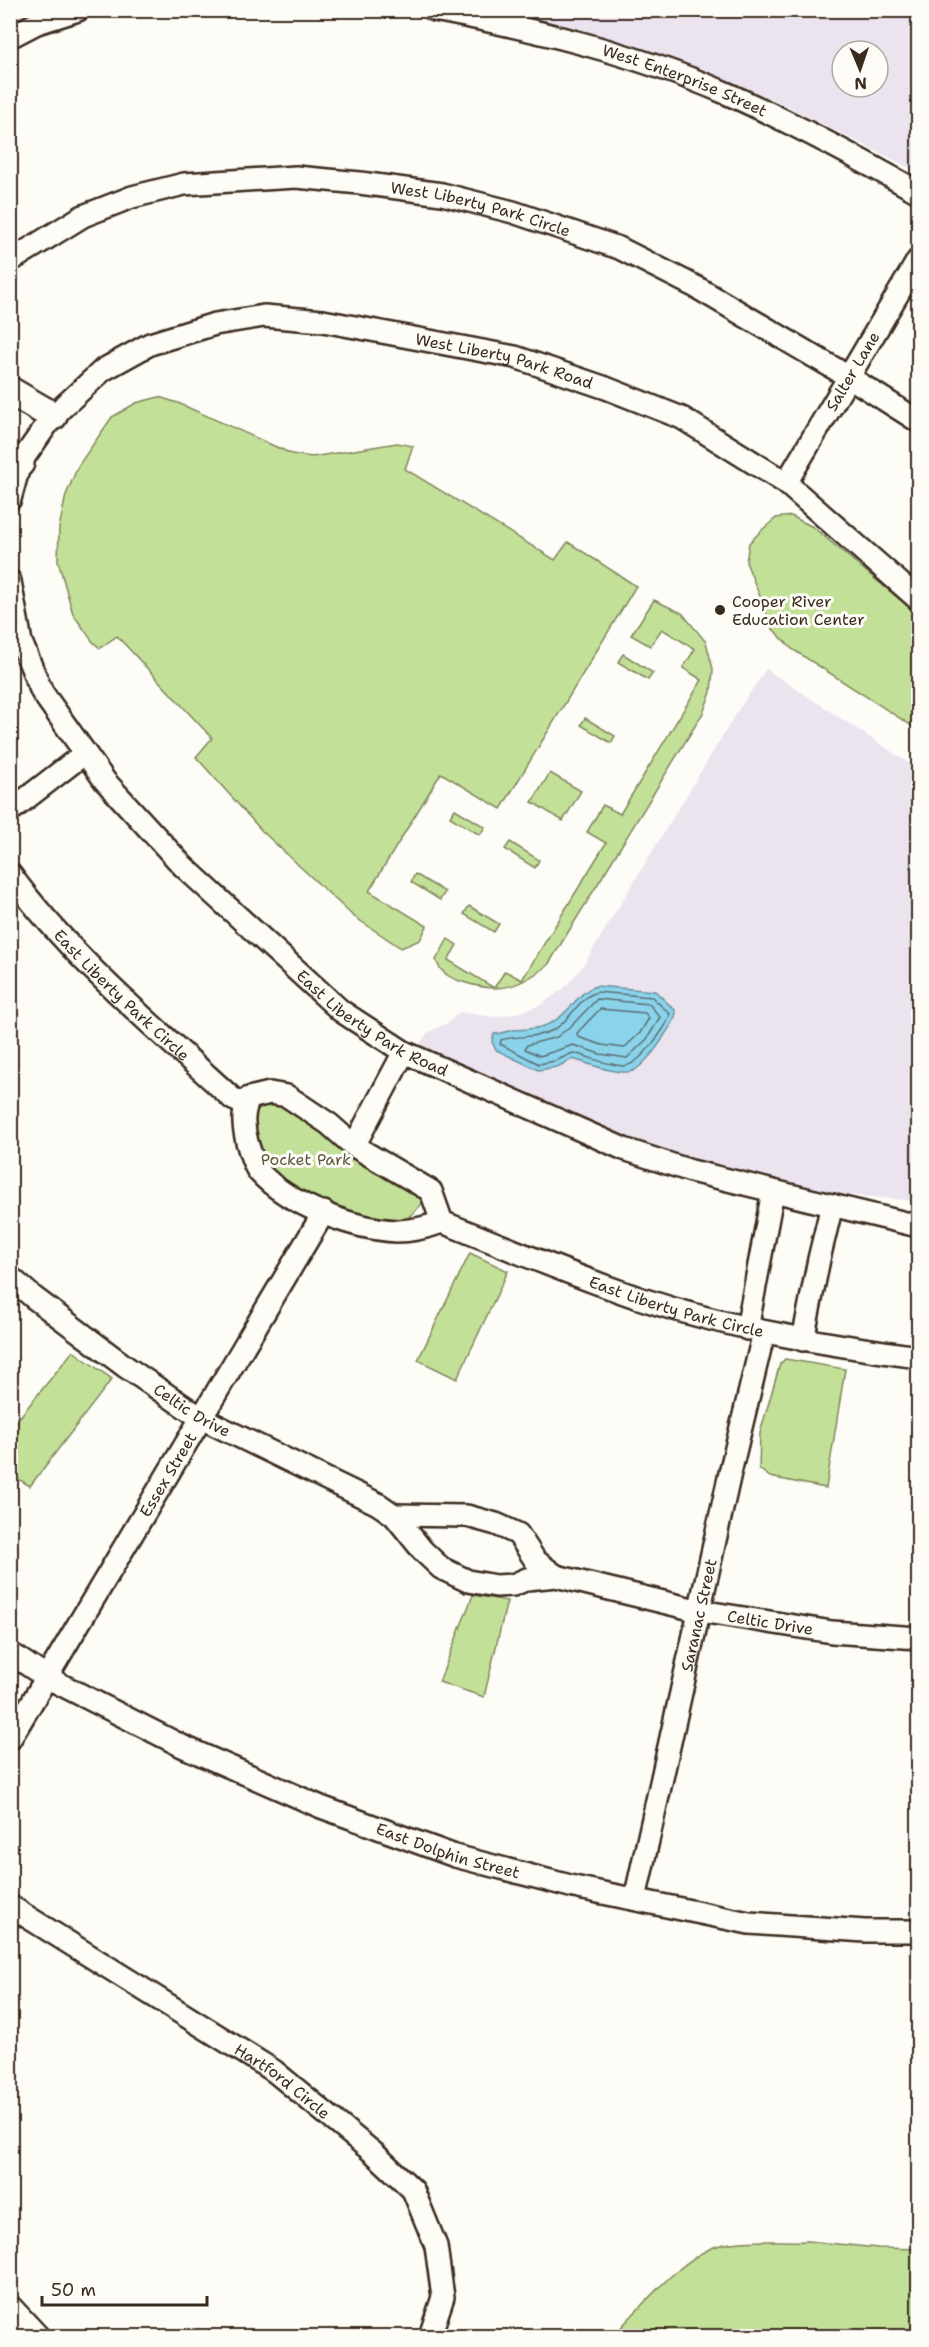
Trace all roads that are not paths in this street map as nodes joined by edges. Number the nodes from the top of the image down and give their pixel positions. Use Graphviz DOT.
graph roads {
  1 [pos="78,10"];
  2 [pos="440,11"];
  3 [pos="10,37"];
  4 [pos="918,192"];
  5 [pos="918,260"];
  6 [pos="10,261"];
  7 [pos="849,377"];
  8 [pos="10,390"];
  9 [pos="53,417"];
  10 [pos="918,421"];
  11 [pos="15,460"];
  12 [pos="786,483"];
  13 [pos="10,499"];
  14 [pos="10,581"];
  15 [pos="918,599"];
  16 [pos="85,753"];
  17 [pos="10,810"];
  18 [pos="10,874"];
  19 [pos="404,1052"];
  20 [pos="246,1105"];
  21 [pos="354,1146"];
  22 [pos="773,1191"];
  23 [pos="832,1205"];
  24 [pos="324,1212"];
  25 [pos="442,1222"];
  26 [pos="918,1226"];
  27 [pos="10,1278"];
  28 [pos="756,1330"];
  29 [pos="803,1340"];
  30 [pos="918,1357"];
  31 [pos="201,1418"];
  32 [pos="394,1515"];
  33 [pos="555,1576"];
  34 [pos="700,1611"];
  35 [pos="918,1638"];
  36 [pos="10,1653"];
  37 [pos="46,1677"];
  38 [pos="10,1738"];
  39 [pos="635,1899"];
  40 [pos="10,1906"];
  41 [pos="918,1931"];
  42 [pos="10,2306"];
  43 [pos="38,2337"];
  44 [pos="430,2337"];
  1 -- 3 [label="street"];
  2 -- 4 [label="street, West Enterprise Street"];
  5 -- 7 [label="street, Salter Lane"];
  6 -- 7 [label="street, West Liberty Park Circle"];
  7 -- 10 [label="street, West Liberty Park Circle"];
  7 -- 12 [label="street, Salter Lane"];
  8 -- 9 [label="street"];
  9 -- 11 [label="street"];
  9 -- 12 [label="street, West Liberty Park Road"];
  11 -- 13 [label="street"];
  12 -- 15 [label="street, West Liberty Park Road"];
  14 -- 16 [label="street, East Liberty Park Road"];
  16 -- 17 [label="street"];
  16 -- 19 [label="street, East Liberty Park Road"];
  18 -- 20 [label="street, East Liberty Park Circle"];
  19 -- 21 [label="street"];
  19 -- 22 [label="street, East Liberty Park Road"];
  20 -- 21 [label="street"];
  20 -- 24 [label="street"];
  21 -- 25 [label="street"];
  22 -- 23 [label="street, East Liberty Park Road"];
  22 -- 28 [label="street, Saranac Street"];
  23 -- 26 [label="street, East Liberty Park Road"];
  23 -- 29 [label="street"];
  24 -- 25 [label="street"];
  24 -- 31 [label="street, Essex Street"];
  25 -- 28 [label="street, East Liberty Park Circle"];
  27 -- 31 [label="street, Celtic Drive"];
  28 -- 29 [label="street, East Liberty Park Circle"];
  28 -- 34 [label="street, Saranac Street"];
  29 -- 30 [label="street, East Liberty Park Circle"];
  31 -- 32 [label="street, Celtic Drive"];
  31 -- 37 [label="street, Essex Street"];
  32 -- 33 [label="street, Celtic Drive"];
  32 -- 33 [label="street, Celtic Drive"];
  33 -- 34 [label="street, Celtic Drive"];
  34 -- 35 [label="street, Celtic Drive"];
  34 -- 39 [label="street, Saranac Street"];
  36 -- 37 [label="street, East Dolphin Street"];
  37 -- 38 [label="street, Essex Street"];
  37 -- 39 [label="street, East Dolphin Street"];
  39 -- 41 [label="street, East Dolphin Street"];
  40 -- 44 [label="street, Hartford Circle"];
  42 -- 43 [label="street"];
}
